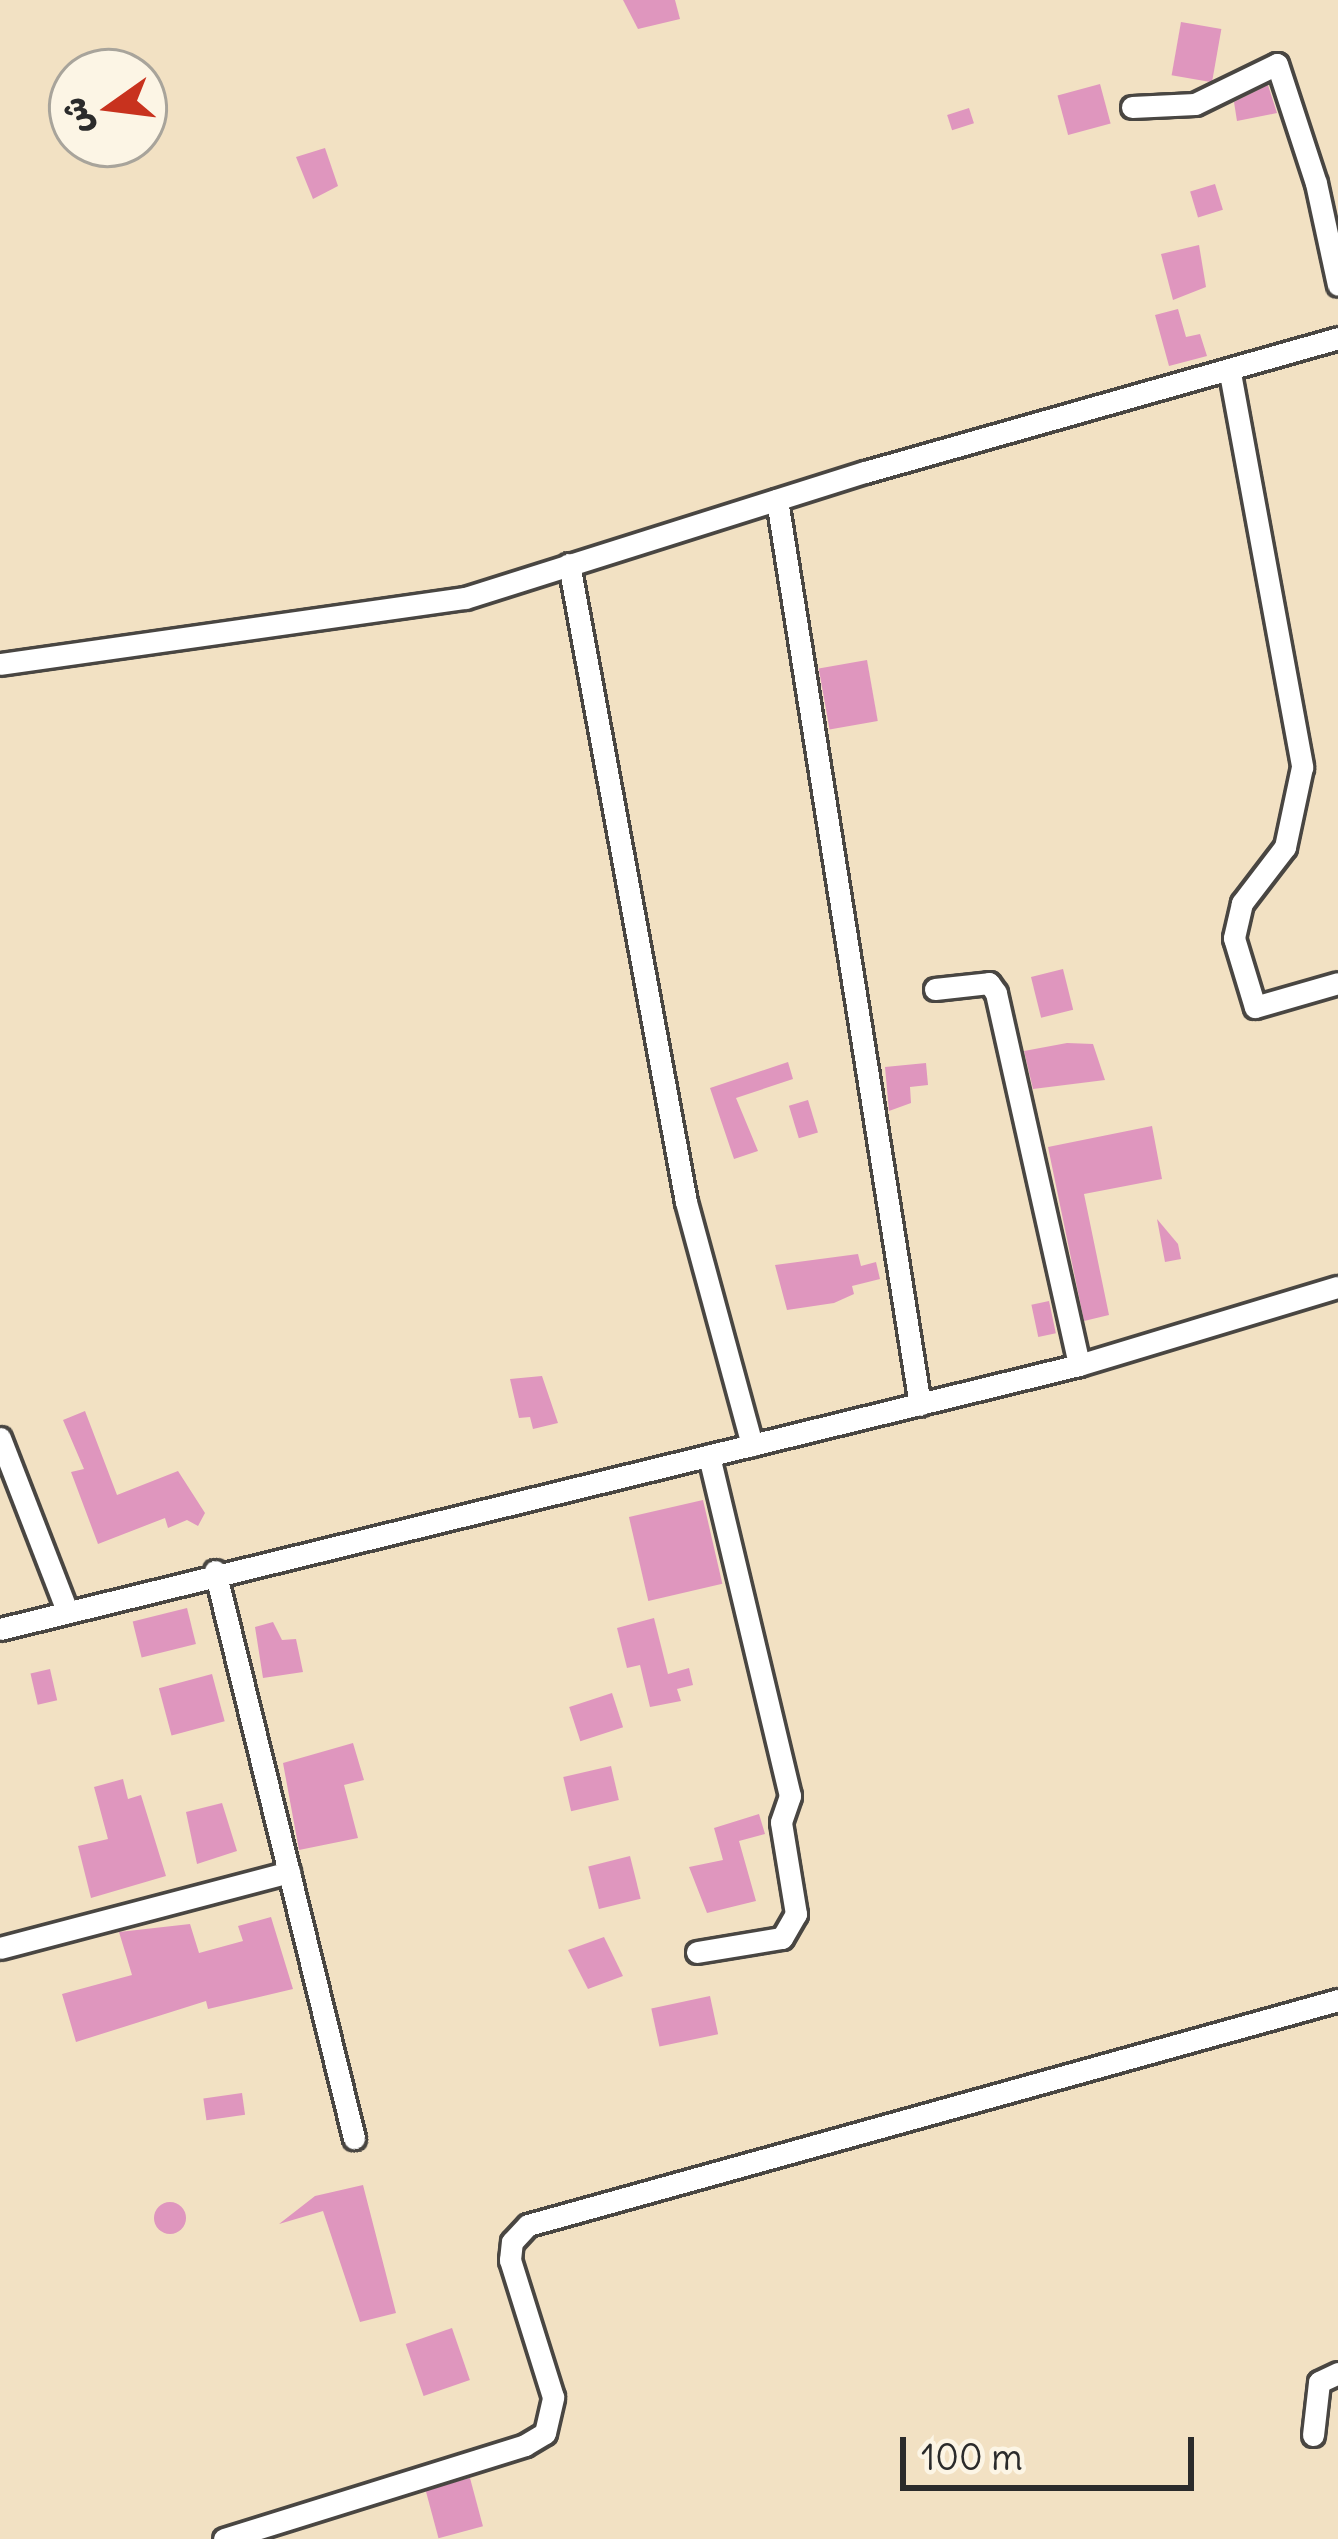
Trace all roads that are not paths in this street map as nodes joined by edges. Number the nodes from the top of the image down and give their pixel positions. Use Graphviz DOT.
graph roads {
  1 [pos="1132,106"];
  2 [pos="1338,285"];
  3 [pos="1338,338"];
  4 [pos="1230,373"];
  5 [pos="777,500"];
  6 [pos="569,565"];
  7 [pos="0,664"];
  8 [pos="1338,983"];
  9 [pos="935,989"];
  10 [pos="1338,1288"];
  11 [pos="1079,1365"];
  12 [pos="920,1405"];
  13 [pos="0,1438"];
  14 [pos="752,1445"];
  15 [pos="709,1456"];
  16 [pos="215,1571"];
  17 [pos="67,1611"];
  18 [pos="0,1629"];
  19 [pos="289,1872"];
  20 [pos="0,1948"];
  21 [pos="697,1952"];
  22 [pos="1338,2000"];
  23 [pos="354,2138"];
  24 [pos="1338,2373"];
  25 [pos="1312,2435"];
  26 [pos="224,2539"];
  1 -- 2 [label="street"];
  3 -- 4 [label="street"];
  4 -- 5 [label="street"];
  4 -- 8 [label="street"];
  5 -- 6 [label="street"];
  5 -- 12 [label="street"];
  6 -- 7 [label="street"];
  6 -- 14 [label="street"];
  9 -- 11 [label="street"];
  10 -- 11 [label="street"];
  11 -- 12 [label="street"];
  12 -- 14 [label="street"];
  13 -- 17 [label="street"];
  14 -- 15 [label="street"];
  15 -- 16 [label="street"];
  15 -- 21 [label="street"];
  16 -- 17 [label="street"];
  16 -- 19 [label="street"];
  17 -- 18 [label="street"];
  19 -- 20 [label="street"];
  19 -- 23 [label="street"];
  22 -- 26 [label="street"];
  24 -- 25 [label="street"];
}
